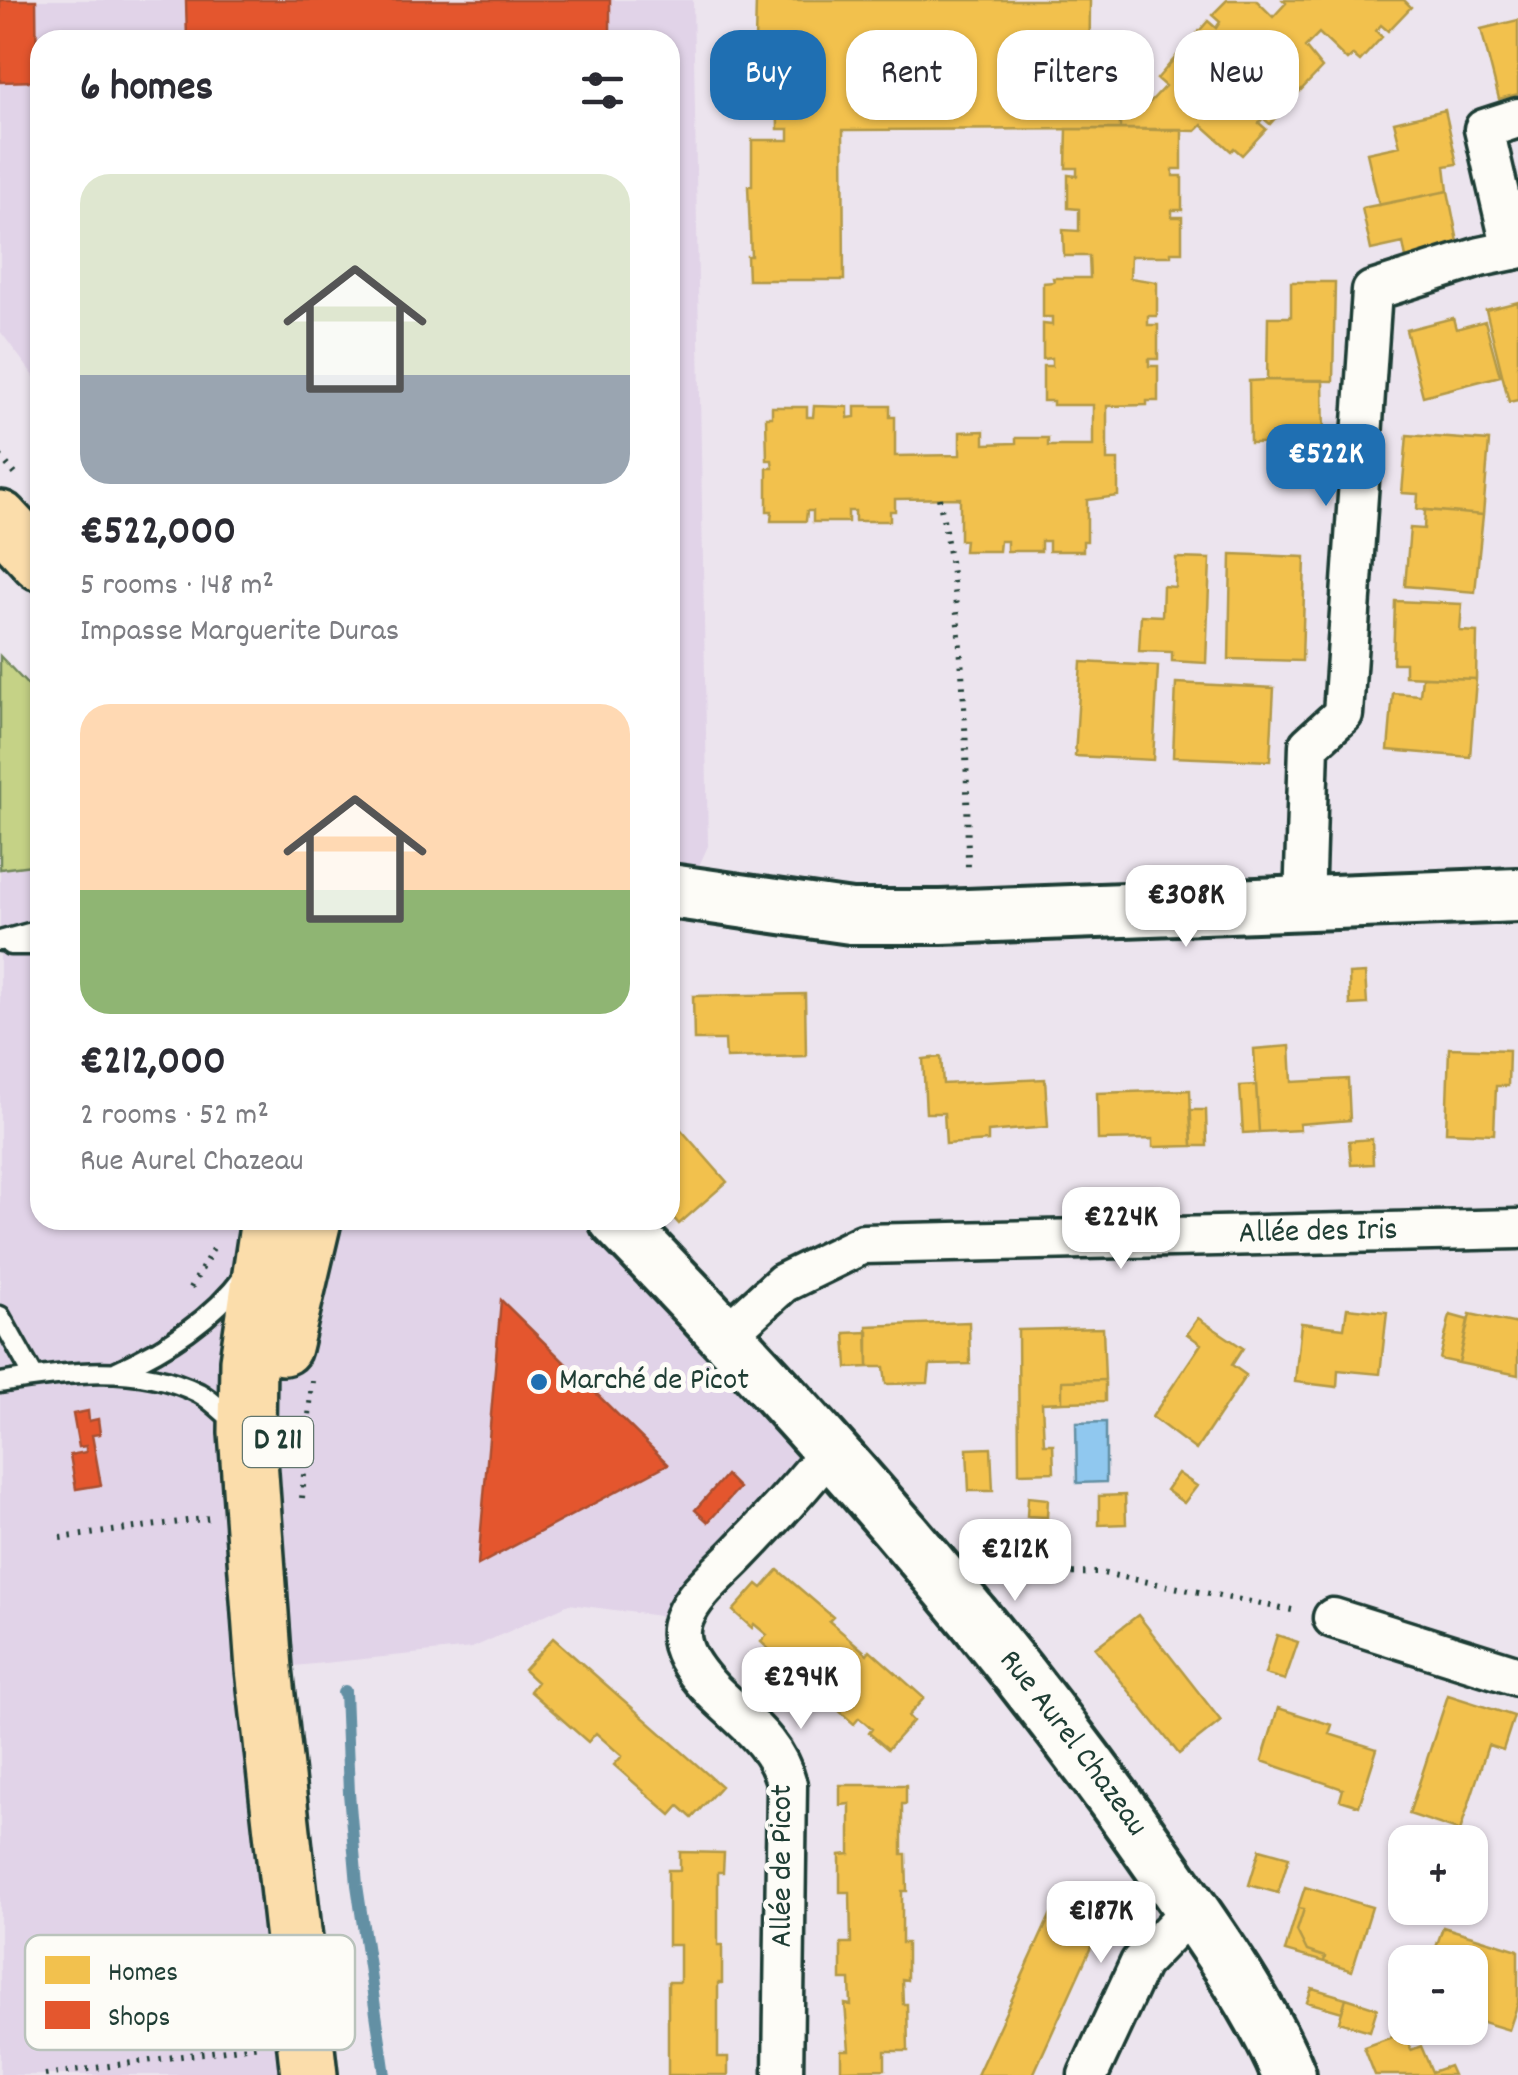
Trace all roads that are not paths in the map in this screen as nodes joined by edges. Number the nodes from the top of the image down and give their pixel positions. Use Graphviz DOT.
graph roads {
  1 [pos="1518,118"];
  2 [pos="1515,249"];
  3 [pos="0,518"];
  4 [pos="30,551"];
  5 [pos="680,892"];
  6 [pos="1518,895"];
  7 [pos="1304,904"];
  8 [pos="852,917"];
  9 [pos="680,927"];
  10 [pos="30,933"];
  11 [pos="0,943"];
  12 [pos="30,944"];
  13 [pos="1518,1229"];
  14 [pos="312,1230"];
  15 [pos="626,1230"];
  16 [pos="252,1234"];
  17 [pos="0,1316"];
  18 [pos="726,1334"];
  19 [pos="117,1371"];
  20 [pos="34,1377"];
  21 [pos="0,1383"];
  22 [pos="247,1432"];
  23 [pos="830,1452"];
  24 [pos="1333,1618"];
  25 [pos="264,1668"];
  26 [pos="1518,1676"];
  27 [pos="1192,1909"];
  28 [pos="294,1935"];
  29 [pos="307,2050"];
  30 [pos="310,2075"];
  31 [pos="783,2075"];
  32 [pos="1088,2075"];
  33 [pos="1289,2075"];
  1 -- 2 [label="street"];
  2 -- 7 [label="street"];
  3 -- 4 [label="main road"];
  5 -- 8 [label="street"];
  6 -- 7 [label="street"];
  7 -- 8 [label="street"];
  8 -- 9 [label="street"];
  10 -- 11 [label="lane"];
  11 -- 12 [label="lane"];
  13 -- 18 [label="street, Allée des Iris"];
  14 -- 25 [label="main road, D 211"];
  15 -- 18 [label="street, Rue Aurel Chazeau"];
  16 -- 19 [label="lane"];
  16 -- 22 [label="main road, D 211"];
  17 -- 20 [label="lane"];
  18 -- 23 [label="street, Rue Aurel Chazeau"];
  19 -- 20 [label="lane"];
  19 -- 22 [label="lane"];
  20 -- 21 [label="lane"];
  22 -- 25 [label="main road, D 211"];
  23 -- 27 [label="street, Rue Aurel Chazeau"];
  23 -- 31 [label="street, Allée de Picot"];
  24 -- 26 [label="street"];
  25 -- 28 [label="main road, D 211"];
  27 -- 32 [label="street"];
  27 -- 33 [label="street, Rue Aurel Chazeau"];
  29 -- 30 [label="main road, D 211"];
}
